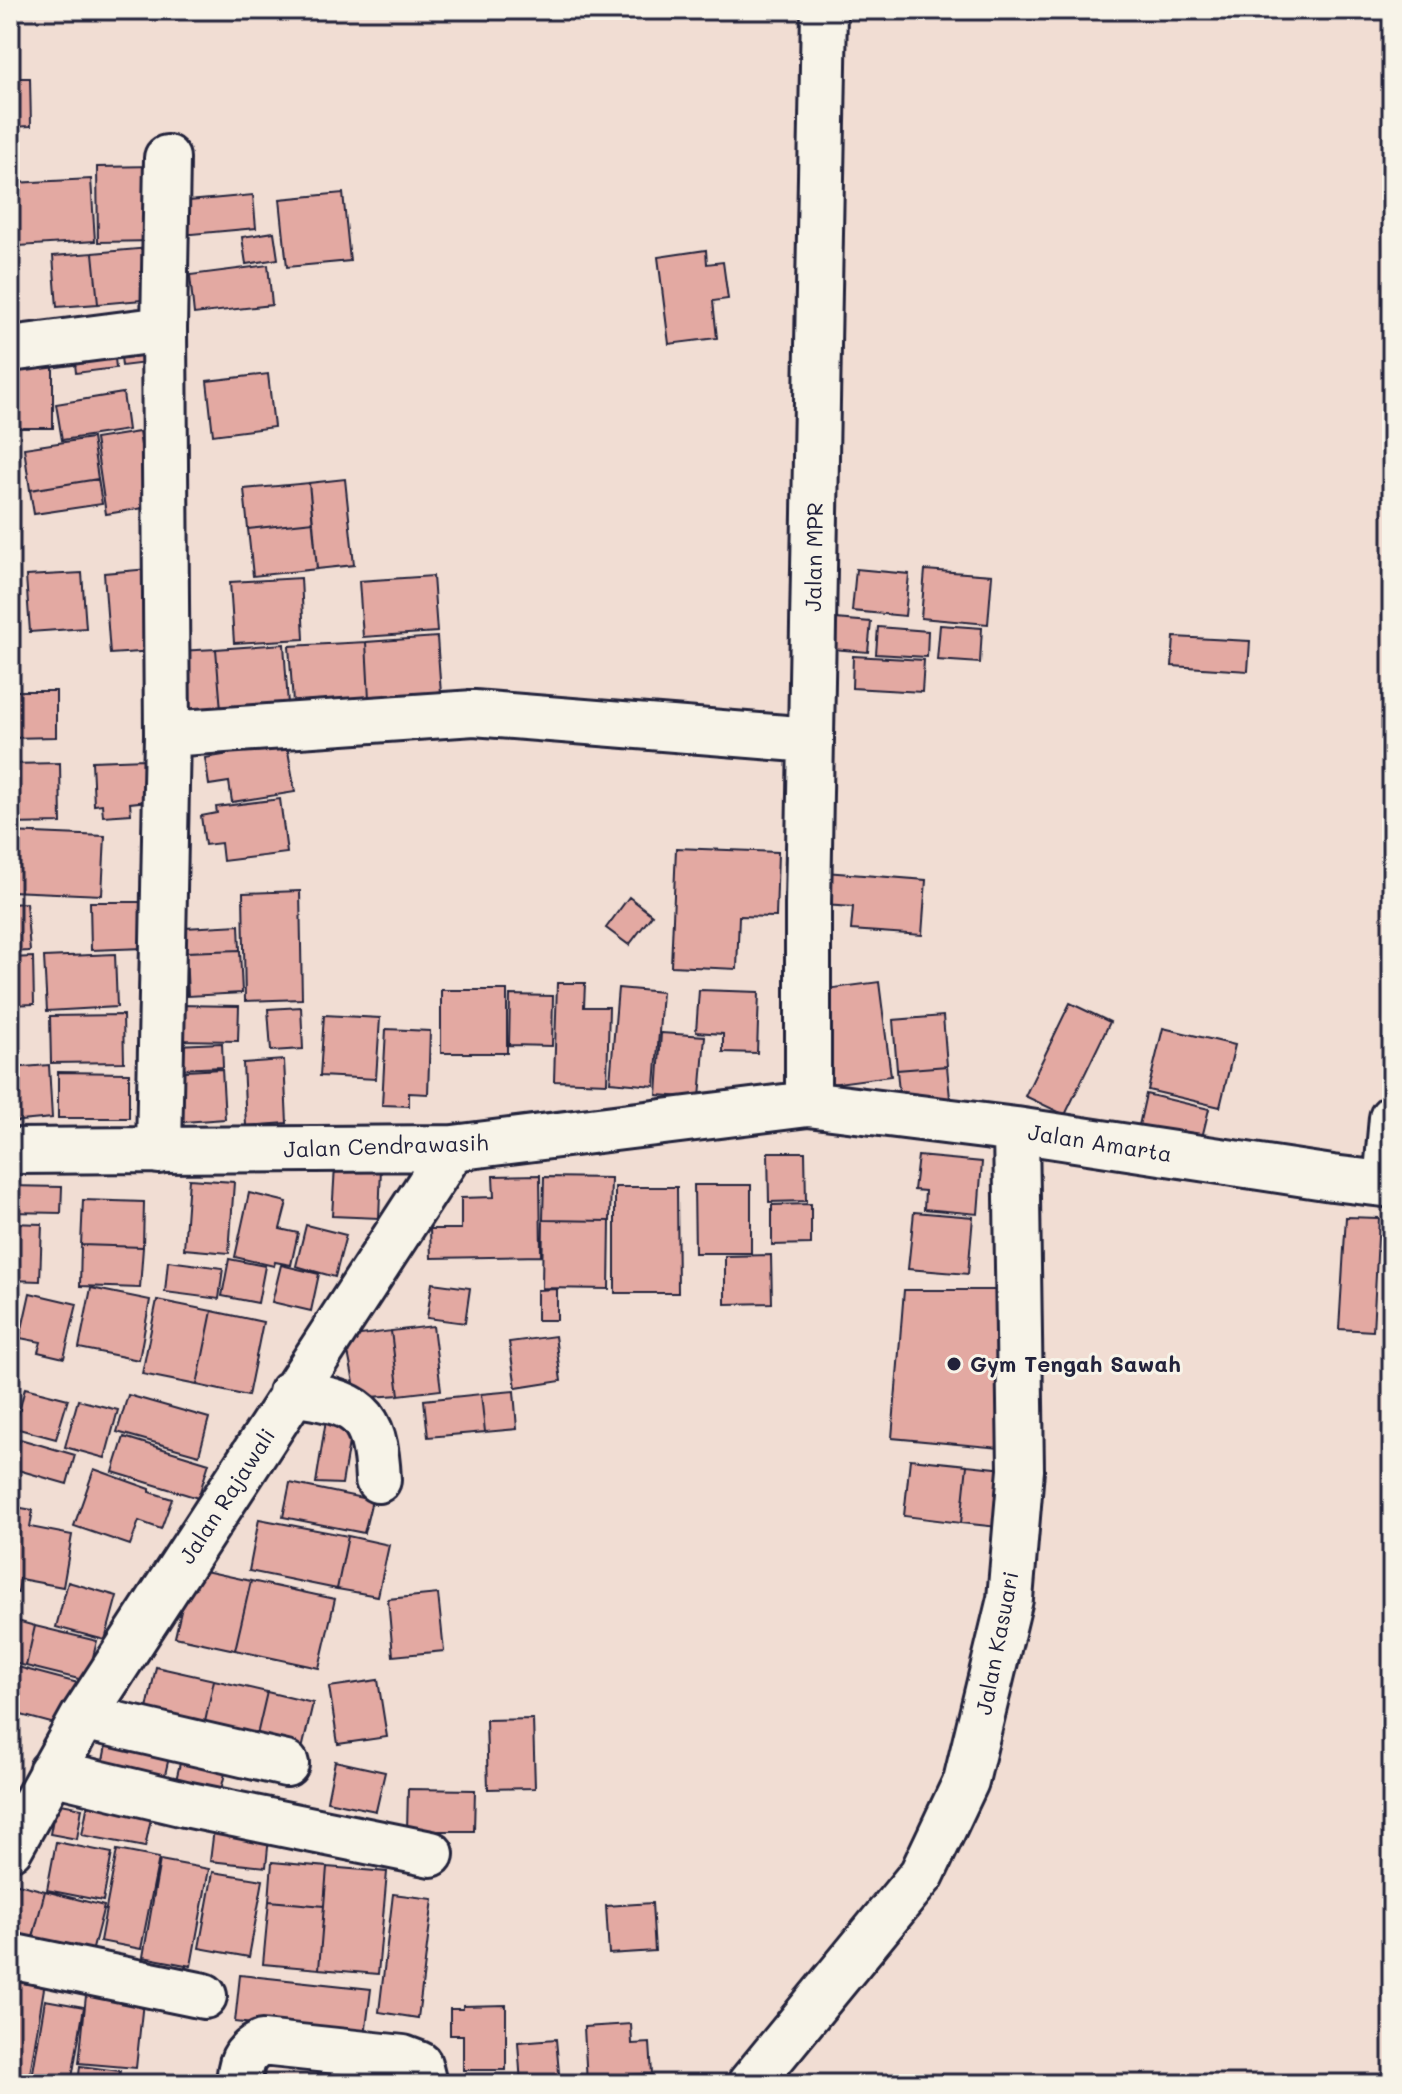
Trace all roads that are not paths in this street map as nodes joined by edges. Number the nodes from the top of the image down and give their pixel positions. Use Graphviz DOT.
graph roads {
  1 [pos="824,10"];
  2 [pos="167,158"];
  3 [pos="164,329"];
  4 [pos="10,349"];
  5 [pos="167,734"];
  6 [pos="811,740"];
  7 [pos="808,1104"];
  8 [pos="1392,1118"];
  9 [pos="1016,1130"];
  10 [pos="453,1148"];
  11 [pos="10,1151"];
  12 [pos="159,1151"];
  13 [pos="1389,1185"];
  14 [pos="291,1393"];
  15 [pos="378,1480"];
  16 [pos="83,1717"];
  17 [pos="286,1764"];
  18 [pos="51,1772"];
  19 [pos="10,1848"];
  20 [pos="431,1854"];
  21 [pos="10,1956"];
  22 [pos="204,1996"];
  23 [pos="239,2084"];
  24 [pos="424,2084"];
  25 [pos="750,2084"];
  1 -- 6 [label="street, Jalan MPR"];
  2 -- 3 [label="street"];
  3 -- 4 [label="street"];
  3 -- 5 [label="street"];
  5 -- 6 [label="street"];
  5 -- 12 [label="street"];
  6 -- 7 [label="street, Jalan MPR"];
  7 -- 9 [label="street, Jalan Amarta"];
  7 -- 10 [label="street, Jalan Cendrawasih"];
  8 -- 13 [label="street"];
  9 -- 13 [label="street, Jalan Amarta"];
  9 -- 25 [label="street, Jalan Kasuari"];
  10 -- 12 [label="street, Jalan Cendrawasih"];
  10 -- 14 [label="street, Jalan Rajawali"];
  11 -- 12 [label="street, Jalan Cendrawasih"];
  14 -- 15 [label="street"];
  14 -- 16 [label="street, Jalan Rajawali"];
  16 -- 17 [label="street"];
  16 -- 18 [label="street, Jalan Rajawali"];
  18 -- 19 [label="street, Jalan Rajawali"];
  18 -- 20 [label="street"];
  21 -- 22 [label="street"];
  23 -- 24 [label="street"];
}
